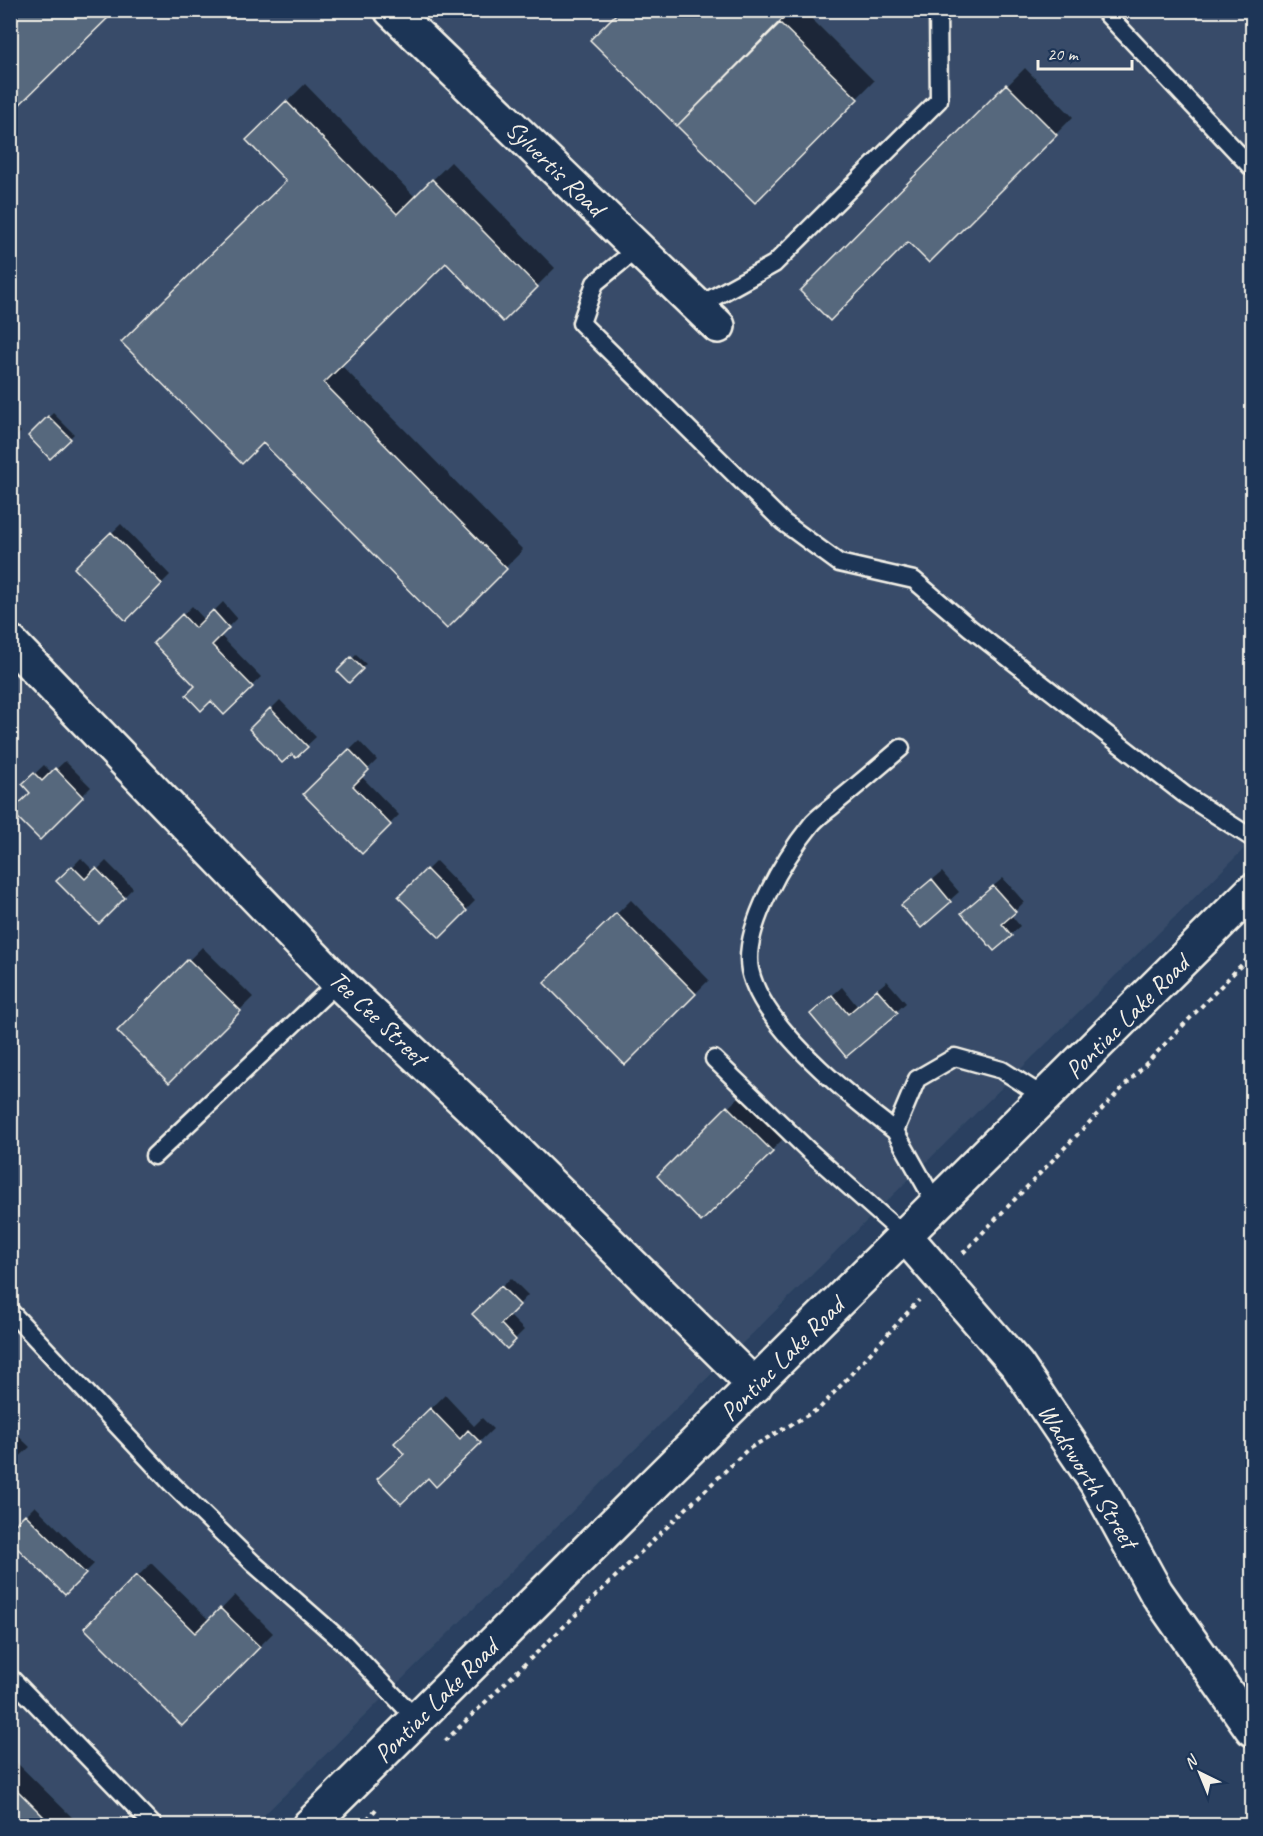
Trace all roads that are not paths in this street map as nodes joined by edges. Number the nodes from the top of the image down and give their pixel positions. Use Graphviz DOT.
graph roads {
  1 [pos="392,10"];
  2 [pos="938,10"];
  3 [pos="1103,10"];
  4 [pos="1252,168"];
  5 [pos="638,248"];
  6 [pos="708,316"];
  7 [pos="13,651"];
  8 [pos="902,748"];
  9 [pos="1252,838"];
  10 [pos="1252,891"];
  11 [pos="338,982"];
  12 [pos="714,1059"];
  13 [pos="1046,1098"];
  14 [pos="895,1131"];
  15 [pos="154,1156"];
  16 [pos="937,1206"];
  17 [pos="906,1236"];
  18 [pos="10,1311"];
  19 [pos="755,1386"];
  20 [pos="10,1677"];
  21 [pos="417,1720"];
  22 [pos="1252,1729"];
  23 [pos="154,1826"];
  24 [pos="309,1826"];
  1 -- 5 [label="street, Sylvertis Road"];
  2 -- 6 [label="lane"];
  3 -- 4 [label="lane"];
  5 -- 6 [label="street, Sylvertis Road"];
  5 -- 9 [label="lane"];
  7 -- 11 [label="street, Tee Cee Street"];
  8 -- 14 [label="lane"];
  10 -- 13 [label="street, Pontiac Lake Road"];
  11 -- 15 [label="lane"];
  11 -- 19 [label="street, Tee Cee Street"];
  12 -- 17 [label="lane"];
  13 -- 14 [label="lane"];
  13 -- 16 [label="street, Pontiac Lake Road"];
  14 -- 16 [label="lane"];
  16 -- 17 [label="street, Pontiac Lake Road"];
  17 -- 19 [label="street, Pontiac Lake Road"];
  17 -- 22 [label="street, Wadsworth Street"];
  18 -- 21 [label="lane"];
  19 -- 21 [label="street, Pontiac Lake Road"];
  20 -- 23 [label="lane"];
  21 -- 24 [label="street, Pontiac Lake Road"];
}
